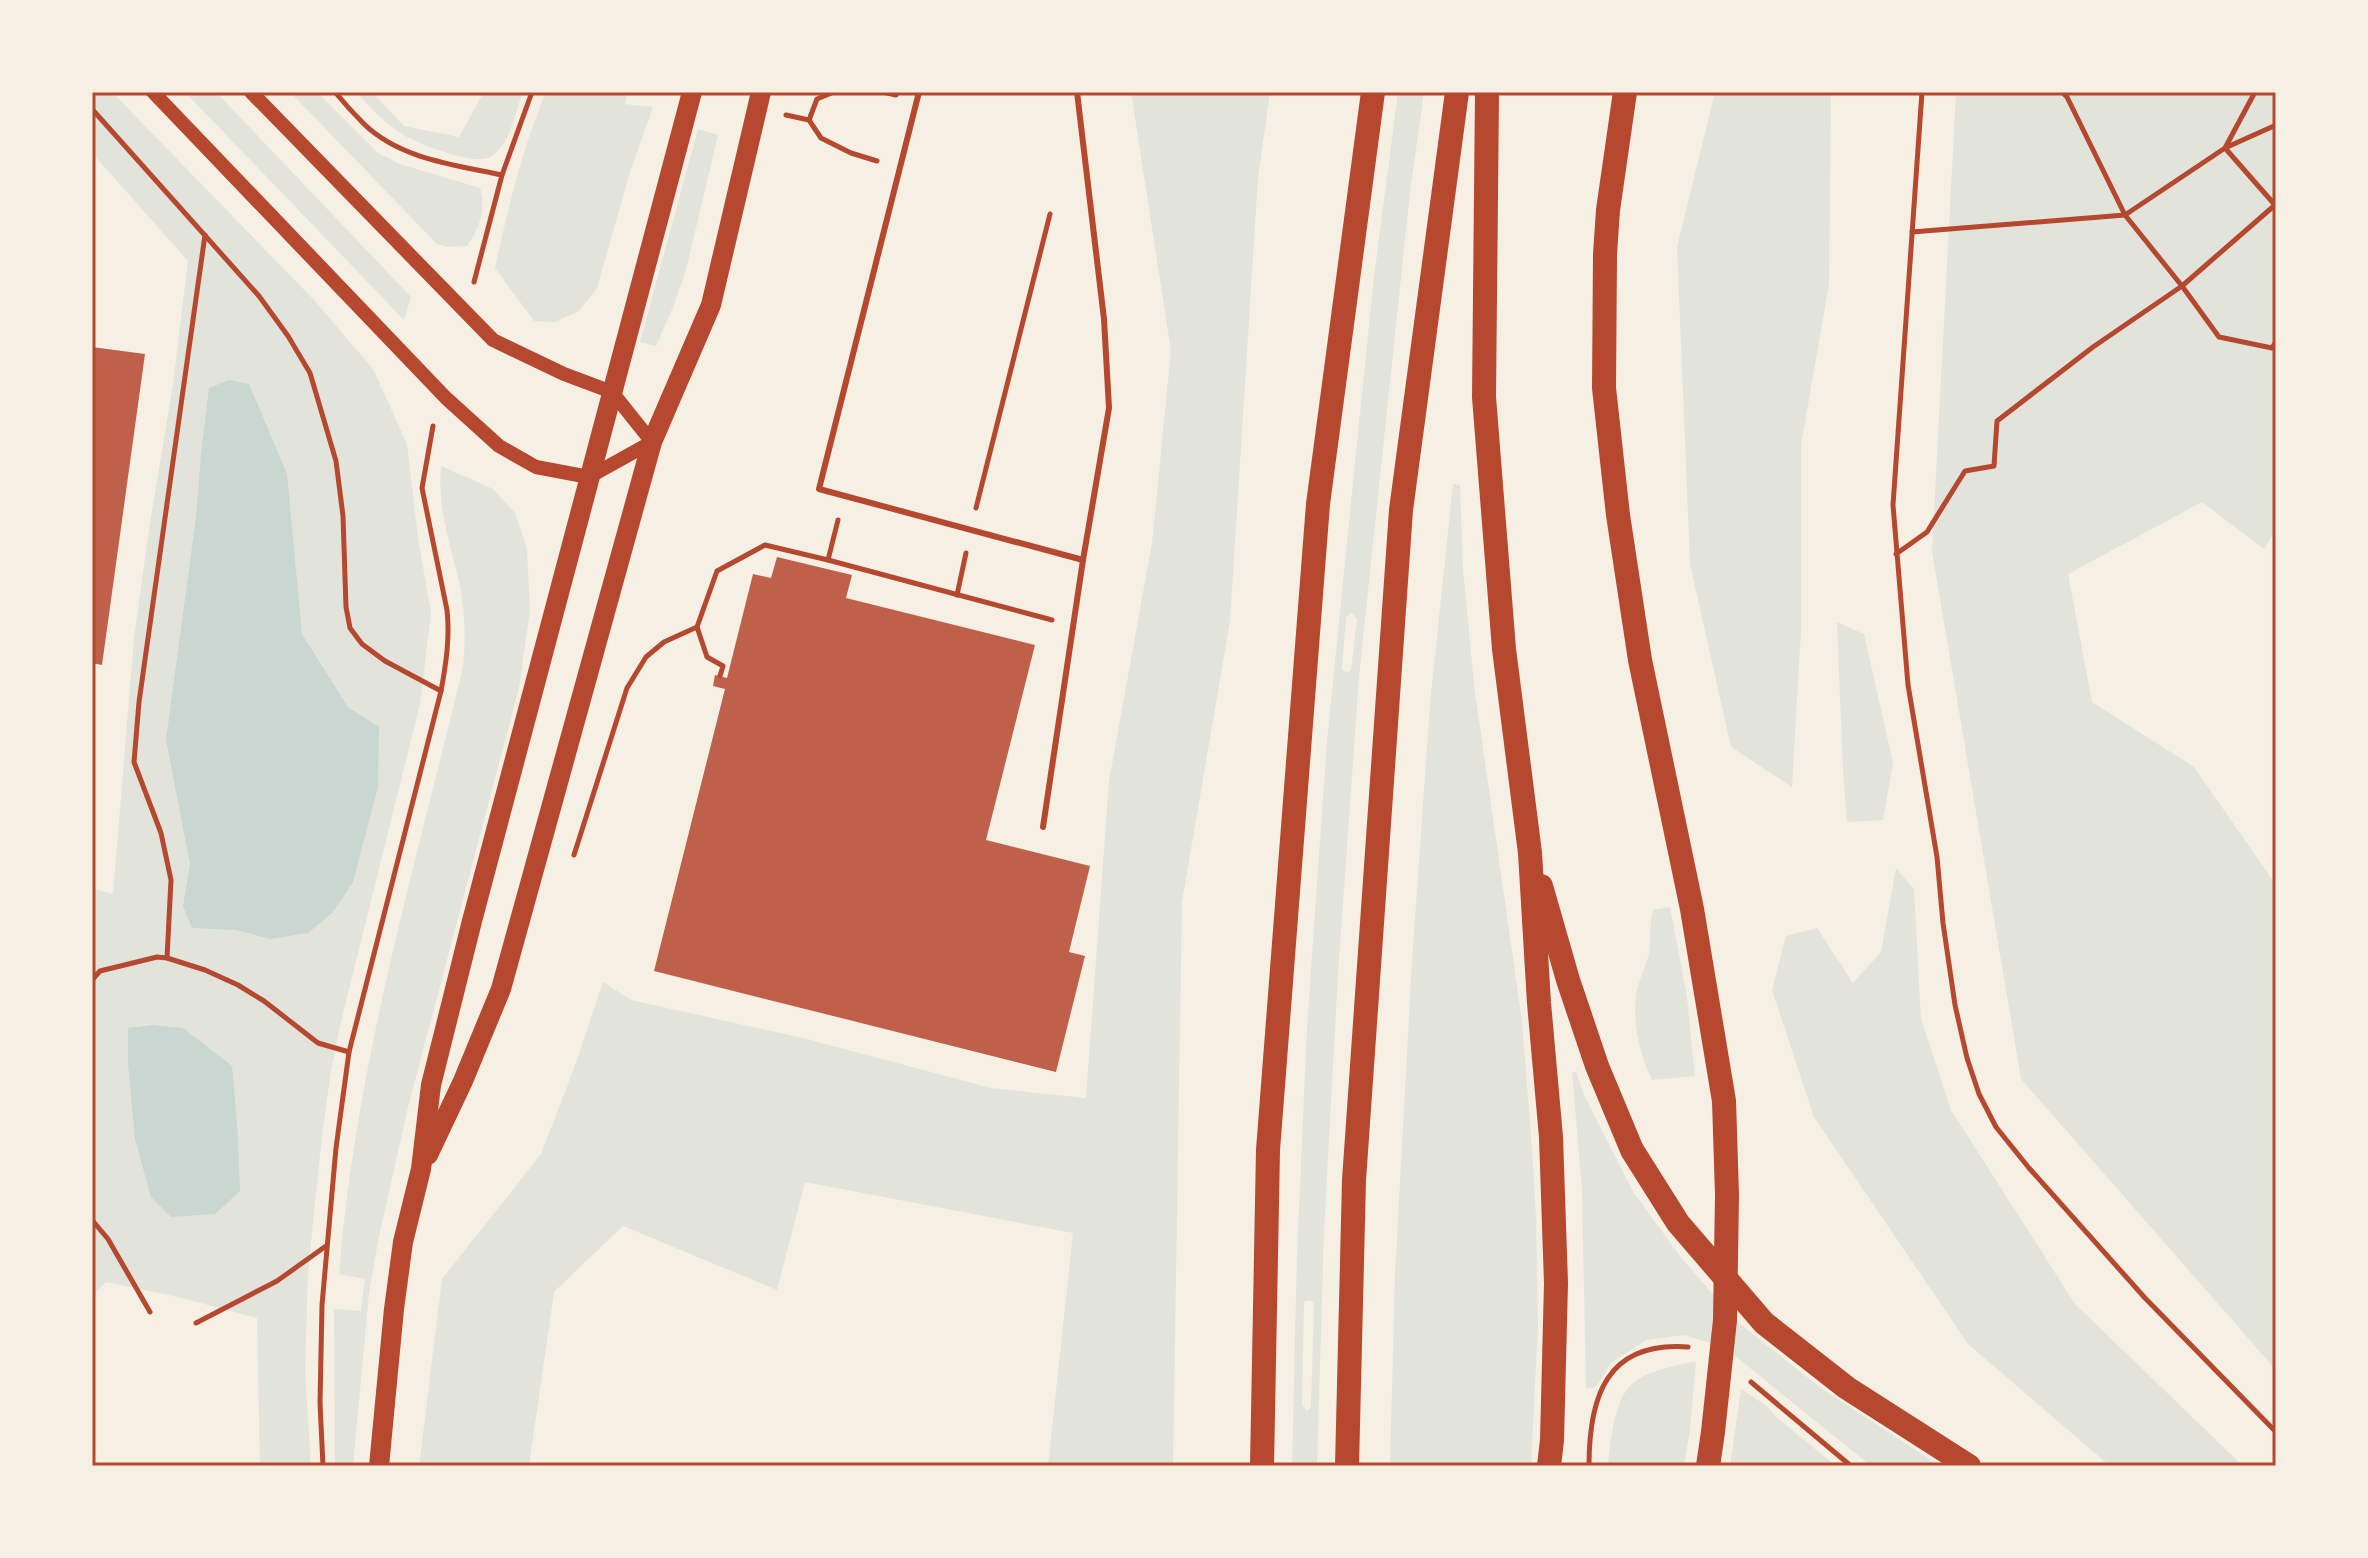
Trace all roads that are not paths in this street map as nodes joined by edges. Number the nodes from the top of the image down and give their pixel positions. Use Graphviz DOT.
graph roads {
  1 [pos="153,92"];
  2 [pos="251,92"];
  3 [pos="692,92"];
  4 [pos="761,92"];
  5 [pos="919,92"];
  6 [pos="1077,92"];
  7 [pos="1373,92"];
  8 [pos="1457,92"];
  9 [pos="1487,92"];
  10 [pos="1625,92"];
  11 [pos="612,392"];
  12 [pos="652,442"];
  13 [pos="589,477"];
  14 [pos="1083,560"];
  15 [pos="1043,827"];
  16 [pos="1530,853"];
  17 [pos="421,1169"];
  18 [pos="379,1466"];
  19 [pos="1262,1466"];
  20 [pos="1347,1466"];
  21 [pos="1549,1466"];
  22 [pos="1708,1466"];
  23 [pos="1969,1466"];
  1 -- 13 [label="street"];
  2 -- 11 [label="street"];
  3 -- 11 [label="main road"];
  4 -- 12 [label="main road"];
  5 -- 14 [label="lane"];
  6 -- 14 [label="lane"];
  7 -- 19 [label="highway"];
  8 -- 20 [label="highway"];
  9 -- 16 [label="highway"];
  10 -- 22 [label="highway"];
  11 -- 12 [label="street"];
  11 -- 13 [label="main road"];
  12 -- 13 [label="street"];
  12 -- 17 [label="main road"];
  13 -- 17 [label="main road"];
  14 -- 15 [label="lane"];
  16 -- 21 [label="highway"];
  16 -- 23 [label="highway"];
  17 -- 18 [label="main road"];
}
